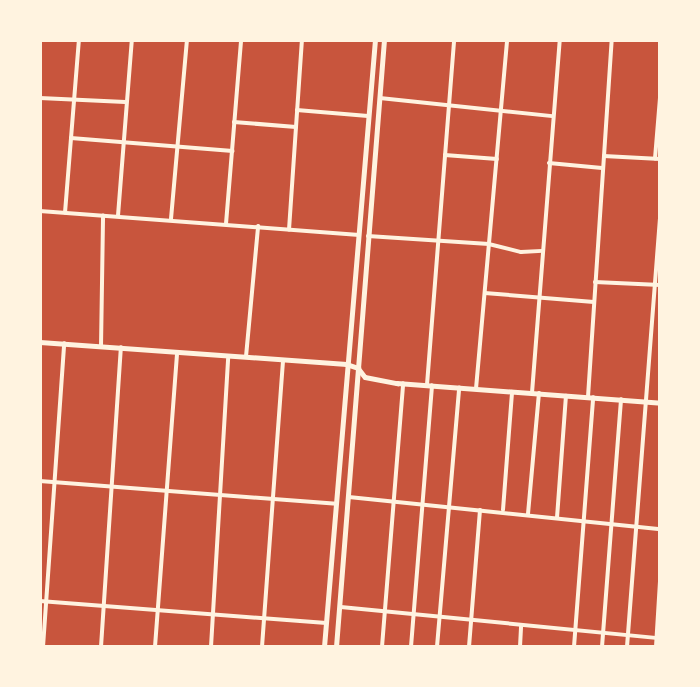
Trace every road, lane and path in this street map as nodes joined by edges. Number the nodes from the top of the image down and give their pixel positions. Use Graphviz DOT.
graph roads {
  1 [pos="79,40"];
  2 [pos="132,40"];
  3 [pos="187,40"];
  4 [pos="241,40"];
  5 [pos="302,40"];
  6 [pos="375,40"];
  7 [pos="384,40"];
  8 [pos="454,40"];
  9 [pos="507,40"];
  10 [pos="560,40"];
  11 [pos="612,40"];
  12 [pos="40,98"];
  13 [pos="74,98"];
  14 [pos="380,99"];
  15 [pos="660,99"];
  16 [pos="126,102"];
  17 [pos="449,108"];
  18 [pos="297,110"];
  19 [pos="501,112"];
  20 [pos="370,116"];
  21 [pos="552,116"];
  22 [pos="234,121"];
  23 [pos="296,127"];
  24 [pos="71,138"];
  25 [pos="124,142"];
  26 [pos="178,146"];
  27 [pos="232,151"];
  28 [pos="445,155"];
  29 [pos="604,156"];
  30 [pos="497,159"];
  31 [pos="657,159"];
  32 [pos="549,163"];
  33 [pos="603,168"];
  34 [pos="40,211"];
  35 [pos="65,213"];
  36 [pos="103,216"];
  37 [pos="118,217"];
  38 [pos="660,219"];
  39 [pos="171,220"];
  40 [pos="226,224"];
  41 [pos="258,227"];
  42 [pos="289,230"];
  43 [pos="360,235"];
  44 [pos="368,236"];
  45 [pos="438,242"];
  46 [pos="489,244"];
  47 [pos="542,251"];
  48 [pos="595,282"];
  49 [pos="653,285"];
  50 [pos="660,285"];
  51 [pos="485,293"];
  52 [pos="539,297"];
  53 [pos="594,302"];
  54 [pos="40,341"];
  55 [pos="64,344"];
  56 [pos="101,347"];
  57 [pos="121,348"];
  58 [pos="177,353"];
  59 [pos="228,357"];
  60 [pos="246,359"];
  61 [pos="283,362"];
  62 [pos="346,364"];
  63 [pos="358,368"];
  64 [pos="403,384"];
  65 [pos="429,385"];
  66 [pos="459,388"];
  67 [pos="476,389"];
  68 [pos="512,391"];
  69 [pos="532,393"];
  70 [pos="539,394"];
  71 [pos="566,396"];
  72 [pos="591,398"];
  73 [pos="621,400"];
  74 [pos="647,402"];
  75 [pos="660,403"];
  76 [pos="40,481"];
  77 [pos="56,482"];
  78 [pos="113,487"];
  79 [pos="166,492"];
  80 [pos="218,496"];
  81 [pos="274,497"];
  82 [pos="349,497"];
  83 [pos="394,503"];
  84 [pos="336,504"];
  85 [pos="421,504"];
  86 [pos="449,508"];
  87 [pos="480,510"];
  88 [pos="503,510"];
  89 [pos="528,514"];
  90 [pos="557,518"];
  91 [pos="581,523"];
  92 [pos="612,525"];
  93 [pos="637,527"];
  94 [pos="660,529"];
  95 [pos="660,582"];
  96 [pos="40,601"];
  97 [pos="47,601"];
  98 [pos="104,607"];
  99 [pos="341,607"];
  100 [pos="159,611"];
  101 [pos="384,613"];
  102 [pos="214,615"];
  103 [pos="412,616"];
  104 [pos="264,618"];
  105 [pos="438,618"];
  106 [pos="471,621"];
  107 [pos="326,623"];
  108 [pos="521,626"];
  109 [pos="575,631"];
  110 [pos="603,633"];
  111 [pos="628,636"];
  112 [pos="658,638"];
  113 [pos="43,647"];
  114 [pos="101,647"];
  115 [pos="155,647"];
  116 [pos="211,647"];
  117 [pos="262,647"];
  118 [pos="324,647"];
  119 [pos="337,647"];
  120 [pos="382,647"];
  121 [pos="411,647"];
  122 [pos="437,647"];
  123 [pos="469,647"];
  124 [pos="520,647"];
  125 [pos="574,647"];
  126 [pos="602,647"];
  127 [pos="628,647"];
  128 [pos="656,647"];
  1 -- 13 [label="street"];
  2 -- 16 [label="street"];
  3 -- 26 [label="street"];
  4 -- 22 [label="street"];
  5 -- 18 [label="street"];
  6 -- 20 [label="main road"];
  7 -- 14 [label="main road"];
  8 -- 17 [label="street"];
  9 -- 19 [label="street"];
  10 -- 21 [label="street"];
  11 -- 29 [label="street"];
  12 -- 13 [label="street"];
  13 -- 16 [label="street"];
  13 -- 24 [label="street"];
  14 -- 17 [label="street"];
  14 -- 44 [label="main road"];
  15 -- 31 [label="street"];
  16 -- 25 [label="street"];
  17 -- 19 [label="street"];
  17 -- 28 [label="street"];
  18 -- 20 [label="street"];
  18 -- 23 [label="street"];
  19 -- 21 [label="street"];
  19 -- 30 [label="street"];
  20 -- 43 [label="main road"];
  21 -- 32 [label="street"];
  22 -- 23 [label="street"];
  22 -- 27 [label="street"];
  23 -- 42 [label="street"];
  24 -- 25 [label="street"];
  24 -- 35 [label="street"];
  25 -- 26 [label="street"];
  25 -- 37 [label="street"];
  26 -- 27 [label="street"];
  26 -- 39 [label="street"];
  27 -- 40 [label="street"];
  28 -- 30 [label="street"];
  28 -- 45 [label="street"];
  29 -- 31 [label="street"];
  29 -- 33 [label="street"];
  30 -- 46 [label="street"];
  32 -- 33 [label="street"];
  32 -- 47 [label="street"];
  33 -- 48 [label="street"];
  34 -- 35 [label="street"];
  35 -- 36 [label="street"];
  36 -- 37 [label="street"];
  36 -- 56 [label="street"];
  37 -- 39 [label="street"];
  38 -- 49 [label="street"];
  39 -- 40 [label="street"];
  40 -- 41 [label="street"];
  41 -- 42 [label="street"];
  41 -- 60 [label="street"];
  42 -- 43 [label="street"];
  43 -- 62 [label="main road"];
  44 -- 45 [label="street"];
  44 -- 63 [label="main road"];
  45 -- 46 [label="street"];
  45 -- 65 [label="street"];
  46 -- 47 [label="street"];
  46 -- 51 [label="street"];
  47 -- 52 [label="street"];
  48 -- 49 [label="street"];
  48 -- 53 [label="street"];
  49 -- 50 [label="street"];
  49 -- 74 [label="street"];
  51 -- 52 [label="street"];
  51 -- 67 [label="street"];
  52 -- 53 [label="street"];
  52 -- 69 [label="street"];
  53 -- 72 [label="street"];
  54 -- 55 [label="main road"];
  55 -- 56 [label="main road"];
  55 -- 77 [label="street"];
  56 -- 57 [label="main road"];
  57 -- 58 [label="main road"];
  57 -- 78 [label="street"];
  58 -- 59 [label="main road"];
  58 -- 79 [label="street"];
  59 -- 60 [label="main road"];
  59 -- 80 [label="street"];
  60 -- 61 [label="main road"];
  61 -- 62 [label="main road"];
  61 -- 81 [label="street"];
  62 -- 63 [label="main road"];
  62 -- 84 [label="main road"];
  63 -- 64 [label="main road"];
  63 -- 82 [label="main road"];
  64 -- 65 [label="main road"];
  64 -- 83 [label="street"];
  65 -- 66 [label="main road"];
  65 -- 85 [label="street"];
  66 -- 67 [label="main road"];
  66 -- 86 [label="street"];
  67 -- 68 [label="main road"];
  68 -- 69 [label="main road"];
  68 -- 88 [label="street"];
  69 -- 70 [label="main road"];
  70 -- 71 [label="main road"];
  70 -- 89 [label="street"];
  71 -- 72 [label="main road"];
  71 -- 90 [label="street"];
  72 -- 73 [label="main road"];
  72 -- 91 [label="street"];
  73 -- 74 [label="main road"];
  73 -- 92 [label="street"];
  74 -- 75 [label="main road"];
  74 -- 93 [label="street"];
  76 -- 77 [label="street"];
  77 -- 78 [label="street"];
  77 -- 97 [label="street"];
  78 -- 79 [label="street"];
  78 -- 98 [label="street"];
  79 -- 80 [label="street"];
  79 -- 100 [label="street"];
  80 -- 81 [label="street"];
  80 -- 102 [label="street"];
  81 -- 84 [label="street"];
  81 -- 104 [label="street"];
  82 -- 83 [label="street"];
  82 -- 99 [label="main road"];
  83 -- 85 [label="street"];
  83 -- 101 [label="street"];
  84 -- 107 [label="main road"];
  85 -- 86 [label="street"];
  85 -- 103 [label="street"];
  86 -- 87 [label="street"];
  86 -- 105 [label="street"];
  87 -- 88 [label="street"];
  87 -- 106 [label="street"];
  88 -- 89 [label="street"];
  89 -- 90 [label="street"];
  90 -- 91 [label="street"];
  91 -- 92 [label="street"];
  91 -- 109 [label="street"];
  92 -- 93 [label="street"];
  92 -- 110 [label="street"];
  93 -- 94 [label="street"];
  93 -- 111 [label="street"];
  95 -- 112 [label="street"];
  96 -- 97 [label="street"];
  97 -- 98 [label="street"];
  97 -- 113 [label="street"];
  98 -- 100 [label="street"];
  98 -- 114 [label="street"];
  99 -- 101 [label="street"];
  99 -- 119 [label="main road"];
  100 -- 102 [label="street"];
  100 -- 115 [label="street"];
  101 -- 103 [label="street"];
  101 -- 120 [label="street"];
  102 -- 104 [label="street"];
  102 -- 116 [label="street"];
  103 -- 105 [label="street"];
  103 -- 121 [label="street"];
  104 -- 107 [label="street"];
  104 -- 117 [label="street"];
  105 -- 106 [label="street"];
  105 -- 122 [label="street"];
  106 -- 108 [label="street"];
  106 -- 123 [label="street"];
  107 -- 118 [label="main road"];
  108 -- 109 [label="street"];
  108 -- 124 [label="street"];
  109 -- 110 [label="street"];
  109 -- 125 [label="street"];
  110 -- 111 [label="street"];
  110 -- 126 [label="street"];
  111 -- 112 [label="street"];
  111 -- 127 [label="street"];
  112 -- 128 [label="street"];
}
